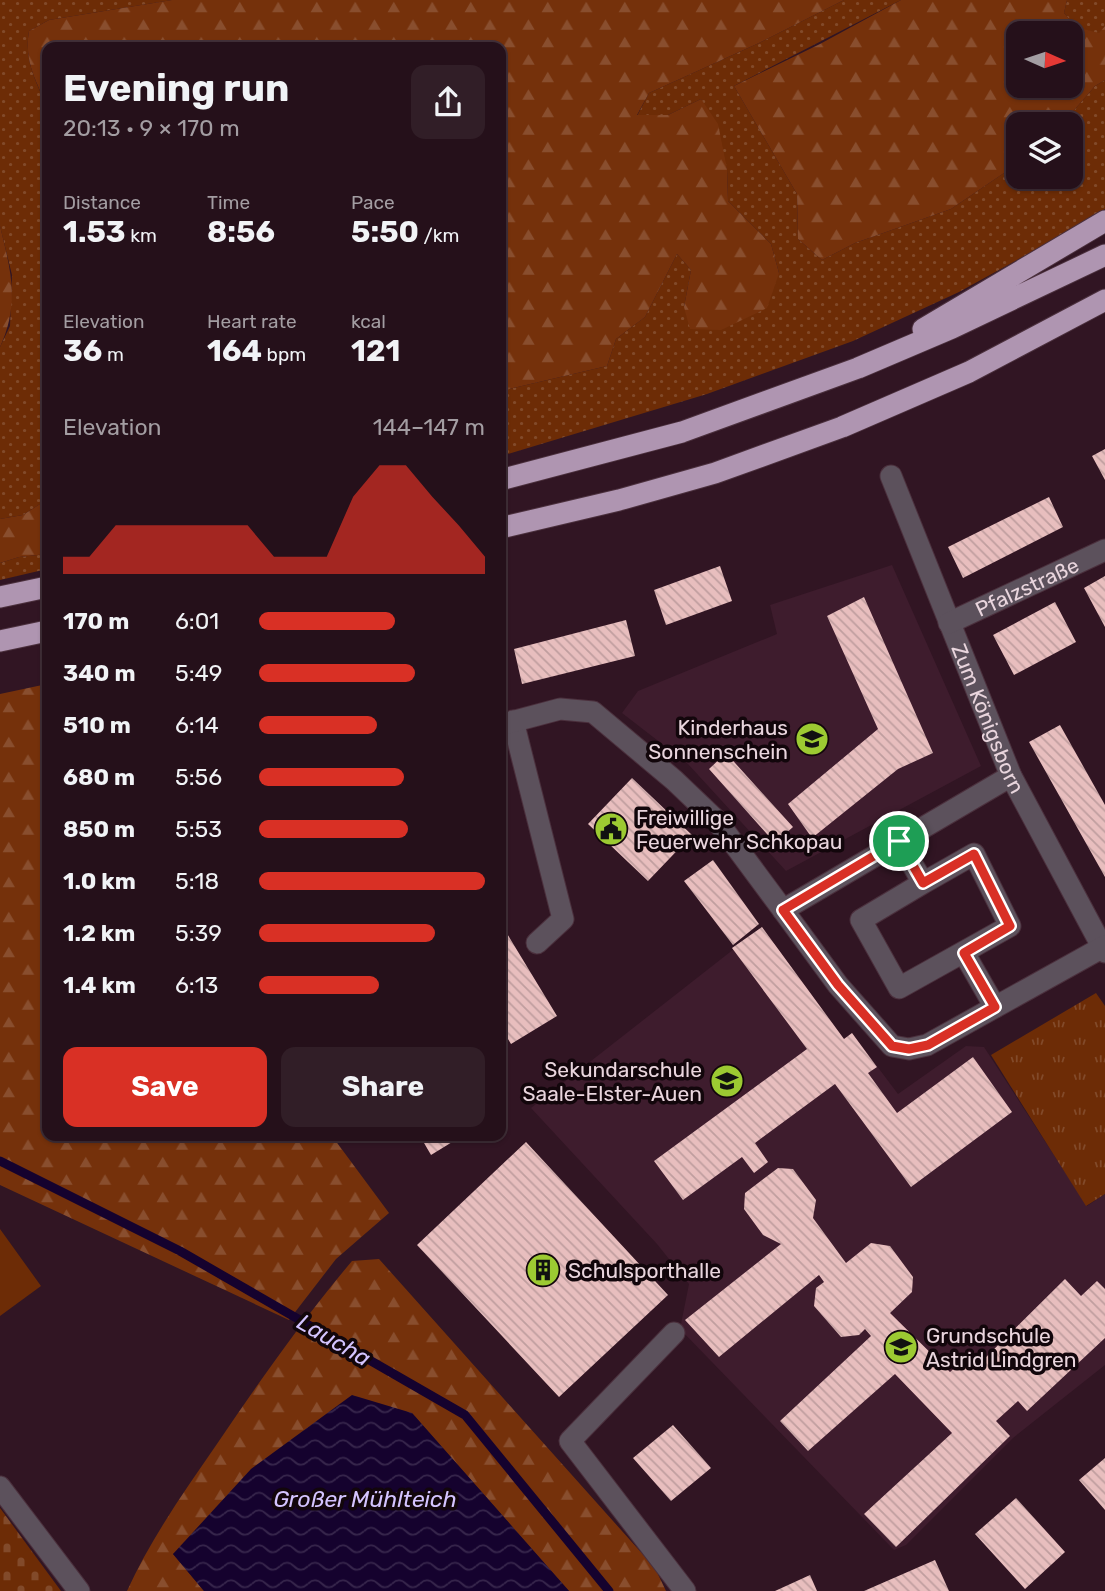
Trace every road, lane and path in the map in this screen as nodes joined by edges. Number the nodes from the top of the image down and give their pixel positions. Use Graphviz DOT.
graph roads {
  1 [pos="1105,221"];
  2 [pos="1105,255"];
  3 [pos="1105,300"];
  4 [pos="858,368"];
  5 [pos="891,476"];
  6 [pos="506,478"];
  7 [pos="506,527"];
  8 [pos="1105,550"];
  9 [pos="42,588"];
  10 [pos="0,597"];
  11 [pos="949,623"];
  12 [pos="42,632"];
  13 [pos="0,641"];
  14 [pos="507,723"];
  15 [pos="1011,776"];
  16 [pos="899,841"];
  17 [pos="923,883"];
  18 [pos="783,910"];
  19 [pos="537,943"];
  20 [pos="1104,948"];
  21 [pos="964,953"];
  22 [pos="995,1007"];
  23 [pos="674,1333"];
  24 [pos="0,1487"];
  25 [pos="79,1591"];
  26 [pos="685,1591"];
  1 -- 4 [label="highway"];
  2 -- 4 [label="highway"];
  3 -- 7 [label="highway"];
  4 -- 6 [label="highway"];
  5 -- 11 [label="street, Zum Königsborn"];
  8 -- 11 [label="street, Pfalzstraße"];
  9 -- 10 [label="highway"];
  11 -- 15 [label="street, Zum Königsborn"];
  12 -- 13 [label="highway"];
  14 -- 18 [label="street"];
  14 -- 19 [label="street"];
  15 -- 16 [label="street"];
  15 -- 20 [label="street, Zum Königsborn"];
  16 -- 17 [label="street"];
  16 -- 18 [label="street"];
  17 -- 21 [label="street"];
  17 -- 21 [label="street"];
  18 -- 22 [label="street"];
  20 -- 22 [label="street"];
  21 -- 22 [label="street"];
  23 -- 26 [label="street"];
  24 -- 25 [label="street"];
}
